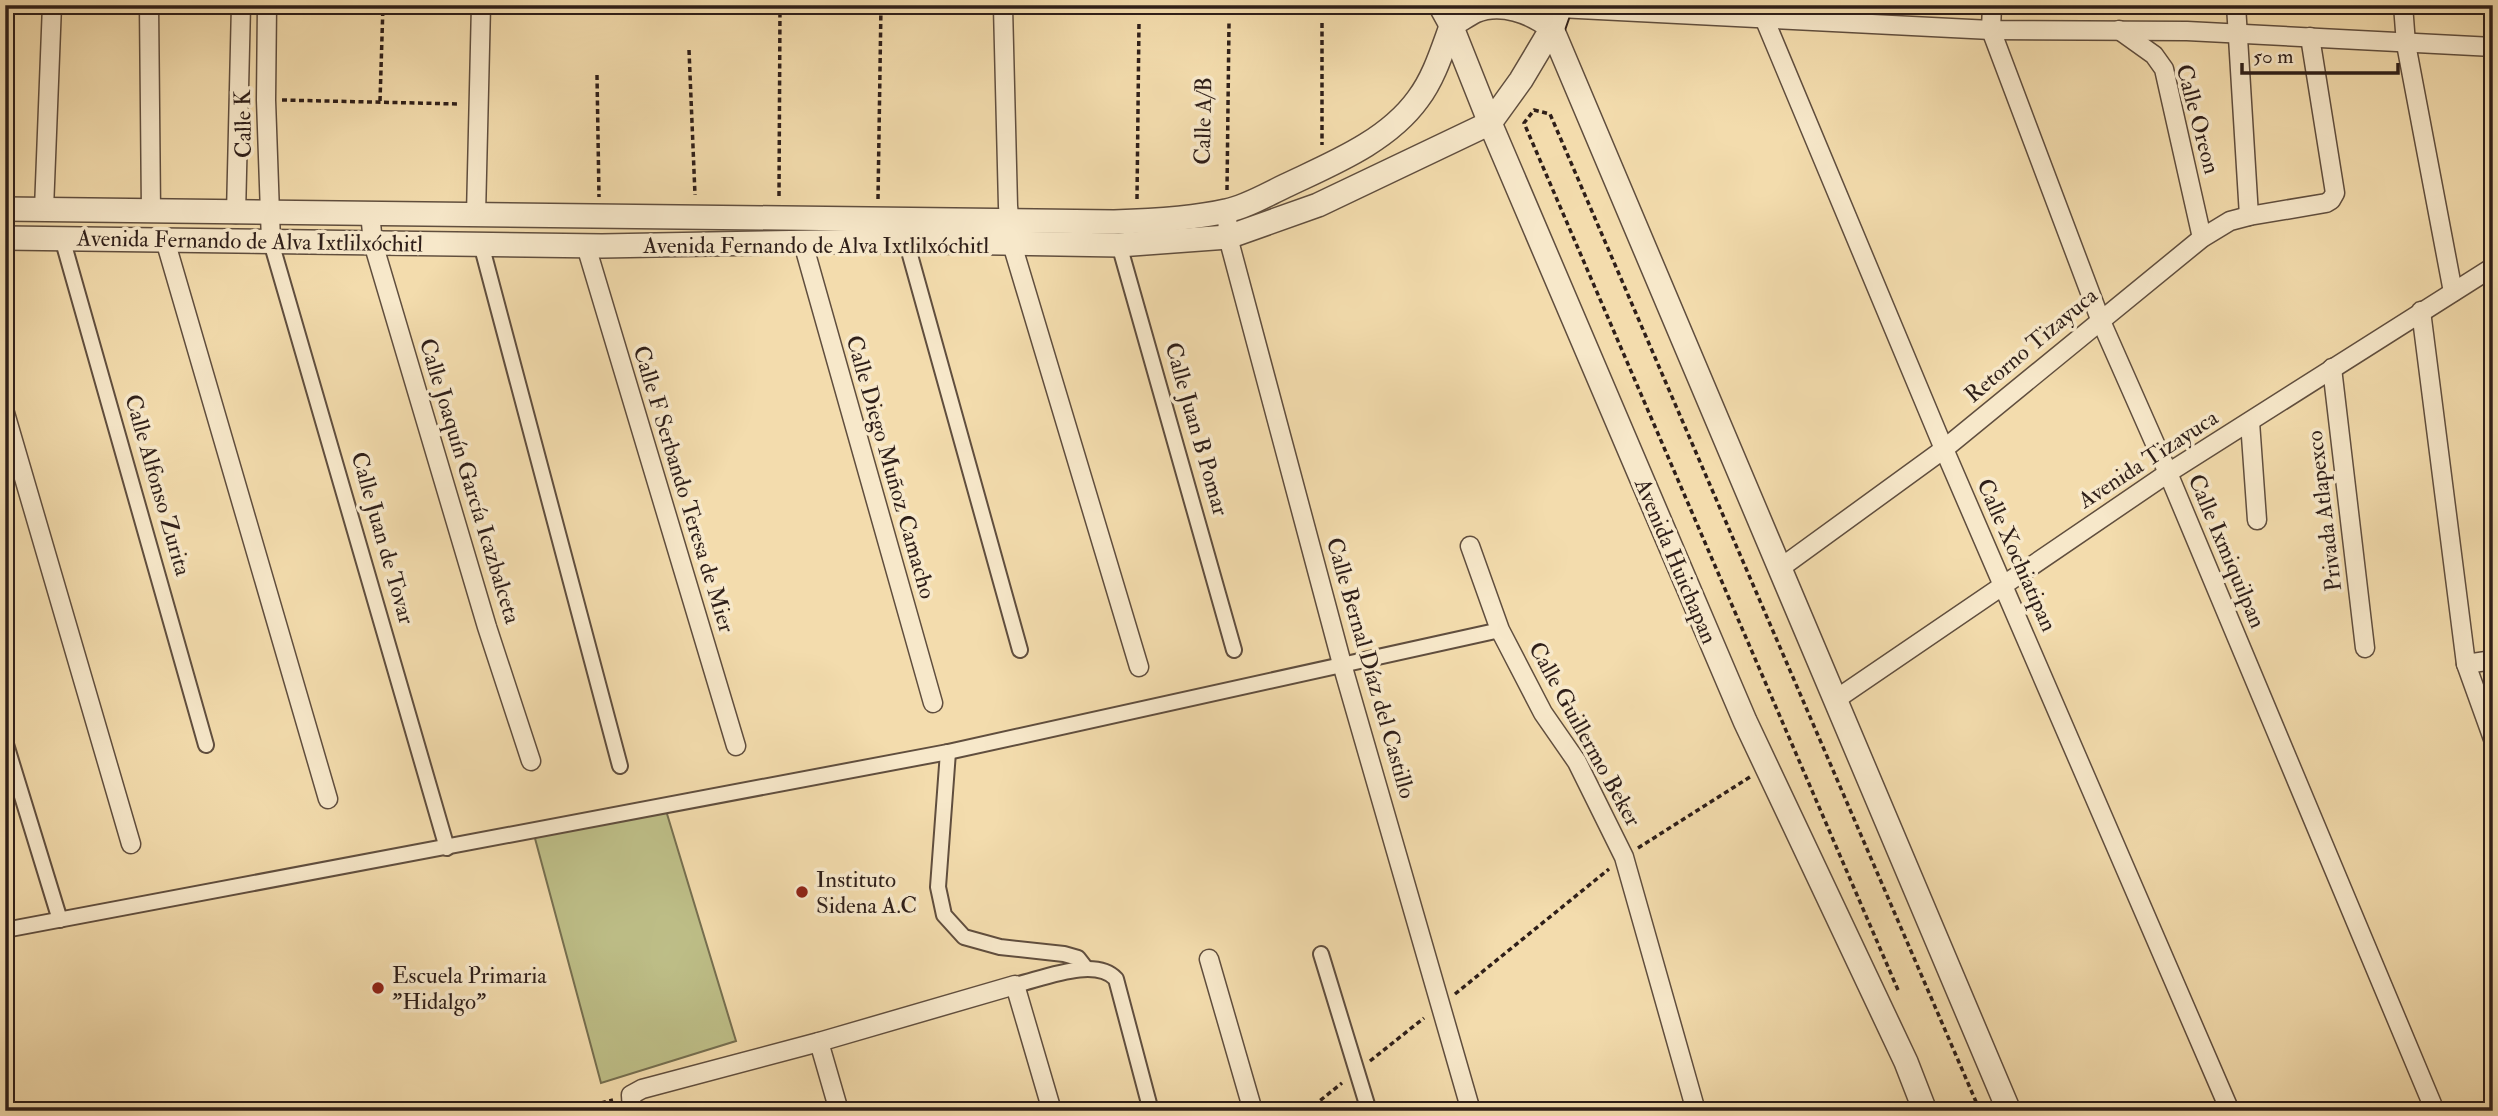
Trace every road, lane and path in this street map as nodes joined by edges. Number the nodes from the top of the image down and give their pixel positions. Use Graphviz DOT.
graph roads {
  1 [pos="52,5"];
  2 [pos="149,5"];
  3 [pos="241,5"];
  4 [pos="267,5"];
  5 [pos="383,5"];
  6 [pos="481,5"];
  7 [pos="780,5"];
  8 [pos="881,5"];
  9 [pos="950,5"];
  10 [pos="1434,5"];
  11 [pos="2236,5"];
  12 [pos="2403,5"];
  13 [pos="1139,6"];
  14 [pos="1003,7"];
  15 [pos="1229,7"];
  16 [pos="1322,7"];
  17 [pos="1450,12"];
  18 [pos="1553,12"];
  19 [pos="1764,18"];
  20 [pos="1991,19"];
  21 [pos="2119,30"];
  22 [pos="2238,34"];
  23 [pos="2310,37"];
  24 [pos="2406,44"];
  25 [pos="2493,47"];
  26 [pos="689,50"];
  27 [pos="597,75"];
  28 [pos="266,100"];
  29 [pos="380,101"];
  30 [pos="480,105"];
  31 [pos="1490,123"];
  32 [pos="1322,168"];
  33 [pos="5,209"];
  34 [pos="44,209"];
  35 [pos="1227,211"];
  36 [pos="151,212"];
  37 [pos="236,214"];
  38 [pos="270,214"];
  39 [pos="370,214"];
  40 [pos="476,215"];
  41 [pos="599,216"];
  42 [pos="2249,216"];
  43 [pos="696,217"];
  44 [pos="877,218"];
  45 [pos="901,218"];
  46 [pos="779,219"];
  47 [pos="1008,220"];
  48 [pos="1125,222"];
  49 [pos="2216,230"];
  50 [pos="1228,237"];
  51 [pos="5,238"];
  52 [pos="62,238"];
  53 [pos="165,240"];
  54 [pos="271,242"];
  55 [pos="906,242"];
  56 [pos="373,243"];
  57 [pos="803,243"];
  58 [pos="481,244"];
  59 [pos="1012,244"];
  60 [pos="1119,245"];
  61 [pos="586,246"];
  62 [pos="2493,267"];
  63 [pos="2453,292"];
  64 [pos="2421,311"];
  65 [pos="2101,319"];
  66 [pos="2332,368"];
  67 [pos="5,413"];
  68 [pos="2250,422"];
  69 [pos="1944,449"];
  70 [pos="2168,473"];
  71 [pos="2257,520"];
  72 [pos="1470,546"];
  73 [pos="1779,569"];
  74 [pos="2004,585"];
  75 [pos="1500,630"];
  76 [pos="2365,648"];
  77 [pos="1020,650"];
  78 [pos="1234,650"];
  79 [pos="2493,660"];
  80 [pos="1342,664"];
  81 [pos="2466,664"];
  82 [pos="1139,667"];
  83 [pos="1835,700"];
  84 [pos="933,703"];
  85 [pos="2493,739"];
  86 [pos="5,741"];
  87 [pos="206,745"];
  88 [pos="736,746"];
  89 [pos="948,752"];
  90 [pos="531,761"];
  91 [pos="620,766"];
  92 [pos="1767,767"];
  93 [pos="328,799"];
  94 [pos="131,844"];
  95 [pos="447,848"];
  96 [pos="1624,857"];
  97 [pos="60,920"];
  98 [pos="5,930"];
  99 [pos="1321,954"];
  100 [pos="1209,959"];
  101 [pos="1086,967"];
  102 [pos="1015,985"];
  103 [pos="1902,999"];
  104 [pos="1440,1006"];
  105 [pos="818,1042"];
  106 [pos="1358,1070"];
  107 [pos="632,1103"];
  108 [pos="568,1111"];
  109 [pos="839,1111"];
  110 [pos="1052,1111"];
  111 [pos="1151,1111"];
  112 [pos="1253,1111"];
  113 [pos="1307,1111"];
  114 [pos="1369,1111"];
  115 [pos="1471,1111"];
  116 [pos="1696,1111"];
  117 [pos="1926,1111"];
  118 [pos="1980,1111"];
  119 [pos="2009,1111"];
  120 [pos="2230,1111"];
  121 [pos="2435,1111"];
  1 -- 34 [label="street"];
  2 -- 36 [label="street"];
  3 -- 37 [label="street"];
  4 -- 28 [label="street, Calle K"];
  5 -- 29 [label="path"];
  6 -- 30 [label="street"];
  7 -- 46 [label="path"];
  8 -- 44 [label="path"];
  9 -- 14 [label="street"];
  10 -- 16 [label="street"];
  11 -- 22 [label="street"];
  12 -- 24 [label="street"];
  13 -- 14 [label="street"];
  13 -- 15 [label="street"];
  13 -- 48 [label="path"];
  14 -- 47 [label="street"];
  15 -- 16 [label="street"];
  15 -- 35 [label="path, Calle A/B"];
  16 -- 32 [label="path"];
  17 -- 18 [label="street"];
  17 -- 31 [label="street, Avenida Huichapan"];
  17 -- 32 [label="street, Avenida Fernando de Alva Ixtlilxóchitl"];
  18 -- 19 [label="street"];
  18 -- 31 [label="street, Avenida Fernando de Alva Ixtlilxóchitl"];
  18 -- 73 [label="street"];
  19 -- 20 [label="street"];
  19 -- 69 [label="street, Calle Xochiatipan"];
  20 -- 21 [label="street"];
  20 -- 65 [label="street, Calle Ixmiquilpan"];
  21 -- 22 [label="street"];
  21 -- 49 [label="street, Calle Oreon"];
  22 -- 23 [label="street"];
  22 -- 42 [label="street"];
  23 -- 24 [label="street"];
  23 -- 42 [label="street, Retorno Tizayuca"];
  24 -- 25 [label="street"];
  24 -- 63 [label="street"];
  26 -- 43 [label="path"];
  27 -- 41 [label="path"];
  28 -- 29 [label="path"];
  28 -- 38 [label="street, Calle K"];
  29 -- 30 [label="path"];
  30 -- 40 [label="street"];
  31 -- 50 [label="street, Avenida Fernando de Alva Ixtlilxóchitl"];
  31 -- 92 [label="street, Avenida Huichapan"];
  32 -- 35 [label="street, Avenida Fernando de Alva Ixtlilxóchitl"];
  33 -- 34 [label="street, Avenida Fernando de Alva Ixtlilxóchitl"];
  34 -- 36 [label="street, Avenida Fernando de Alva Ixtlilxóchitl"];
  35 -- 48 [label="street, Avenida Fernando de Alva Ixtlilxóchitl"];
  35 -- 50 [label="street"];
  36 -- 37 [label="street, Avenida Fernando de Alva Ixtlilxóchitl"];
  37 -- 38 [label="street, Avenida Fernando de Alva Ixtlilxóchitl"];
  38 -- 39 [label="street, Avenida Fernando de Alva Ixtlilxóchitl"];
  38 -- 54 [label="street, Calle K"];
  39 -- 40 [label="street, Avenida Fernando de Alva Ixtlilxóchitl"];
  39 -- 56 [label="street, Calle Joaquín García Icazbalceta"];
  40 -- 41 [label="street, Avenida Fernando de Alva Ixtlilxóchitl"];
  41 -- 43 [label="street, Avenida Fernando de Alva Ixtlilxóchitl"];
  42 -- 49 [label="street, Retorno Tizayuca"];
  43 -- 46 [label="street, Avenida Fernando de Alva Ixtlilxóchitl"];
  44 -- 45 [label="street, Avenida Fernando de Alva Ixtlilxóchitl"];
  44 -- 46 [label="street, Avenida Fernando de Alva Ixtlilxóchitl"];
  45 -- 47 [label="street, Avenida Fernando de Alva Ixtlilxóchitl"];
  45 -- 55 [label="street"];
  47 -- 48 [label="street, Avenida Fernando de Alva Ixtlilxóchitl"];
  47 -- 59 [label="street"];
  48 -- 60 [label="street, Calle Juan B Pomar"];
  49 -- 65 [label="street, Retorno Tizayuca"];
  50 -- 60 [label="street, Avenida Fernando de Alva Ixtlilxóchitl"];
  50 -- 80 [label="street, Calle Bernal Díaz del Castillo"];
  51 -- 52 [label="street, Avenida Fernando de Alva Ixtlilxóchitl"];
  52 -- 53 [label="street, Avenida Fernando de Alva Ixtlilxóchitl"];
  52 -- 87 [label="street, Calle Alfonso Zurita"];
  53 -- 54 [label="street, Avenida Fernando de Alva Ixtlilxóchitl"];
  53 -- 93 [label="street"];
  54 -- 56 [label="street, Avenida Fernando de Alva Ixtlilxóchitl"];
  54 -- 95 [label="street, Calle Juan de Tovar"];
  55 -- 57 [label="street, Avenida Fernando de Alva Ixtlilxóchitl"];
  55 -- 59 [label="street, Avenida Fernando de Alva Ixtlilxóchitl"];
  55 -- 77 [label="street"];
  56 -- 58 [label="street, Avenida Fernando de Alva Ixtlilxóchitl"];
  56 -- 90 [label="street, Calle Joaquín García Icazbalceta"];
  57 -- 61 [label="street, Avenida Fernando de Alva Ixtlilxóchitl"];
  57 -- 84 [label="street, Calle Diego Muñoz Camacho"];
  58 -- 61 [label="street, Avenida Fernando de Alva Ixtlilxóchitl"];
  58 -- 91 [label="street"];
  59 -- 60 [label="street, Avenida Fernando de Alva Ixtlilxóchitl"];
  59 -- 82 [label="street"];
  60 -- 78 [label="street, Calle Juan B Pomar"];
  61 -- 88 [label="street, Calle F Serbando Teresa de Mier"];
  62 -- 63 [label="street, Avenida Tizayuca"];
  63 -- 64 [label="street, Avenida Tizayuca"];
  64 -- 66 [label="street, Avenida Tizayuca"];
  64 -- 81 [label="street"];
  65 -- 69 [label="street, Retorno Tizayuca"];
  65 -- 70 [label="street, Calle Ixmiquilpan"];
  66 -- 68 [label="street, Avenida Tizayuca"];
  66 -- 76 [label="street, Privada Atlapexco"];
  67 -- 94 [label="street"];
  68 -- 70 [label="street, Avenida Tizayuca"];
  68 -- 71 [label="street"];
  69 -- 73 [label="street, Retorno Tizayuca"];
  69 -- 74 [label="street, Calle Xochiatipan"];
  70 -- 74 [label="street, Avenida Tizayuca"];
  70 -- 121 [label="street, Calle Ixmiquilpan"];
  72 -- 75 [label="street, Calle Guillermo Beker"];
  73 -- 83 [label="street"];
  74 -- 83 [label="street, Avenida Tizayuca"];
  74 -- 120 [label="street, Calle Xochiatipan"];
  75 -- 80 [label="street"];
  75 -- 96 [label="street, Calle Guillermo Beker"];
  79 -- 81 [label="street"];
  80 -- 89 [label="street"];
  80 -- 104 [label="street, Calle Bernal Díaz del Castillo"];
  81 -- 85 [label="street"];
  83 -- 119 [label="street"];
  86 -- 97 [label="street"];
  89 -- 95 [label="street"];
  89 -- 101 [label="street"];
  92 -- 96 [label="path"];
  92 -- 117 [label="street, Avenida Huichapan"];
  95 -- 97 [label="street"];
  96 -- 104 [label="path"];
  96 -- 116 [label="street, Calle Guillermo Beker"];
  97 -- 98 [label="street"];
  99 -- 106 [label="street"];
  100 -- 112 [label="street"];
  101 -- 102 [label="street"];
  101 -- 111 [label="street"];
  102 -- 105 [label="street"];
  102 -- 110 [label="street"];
  103 -- 118 [label="path"];
  104 -- 106 [label="path"];
  104 -- 115 [label="street, Calle Bernal Díaz del Castillo"];
  105 -- 107 [label="street"];
  105 -- 109 [label="street"];
  106 -- 113 [label="path"];
  106 -- 114 [label="street"];
  107 -- 108 [label="path"];
}
